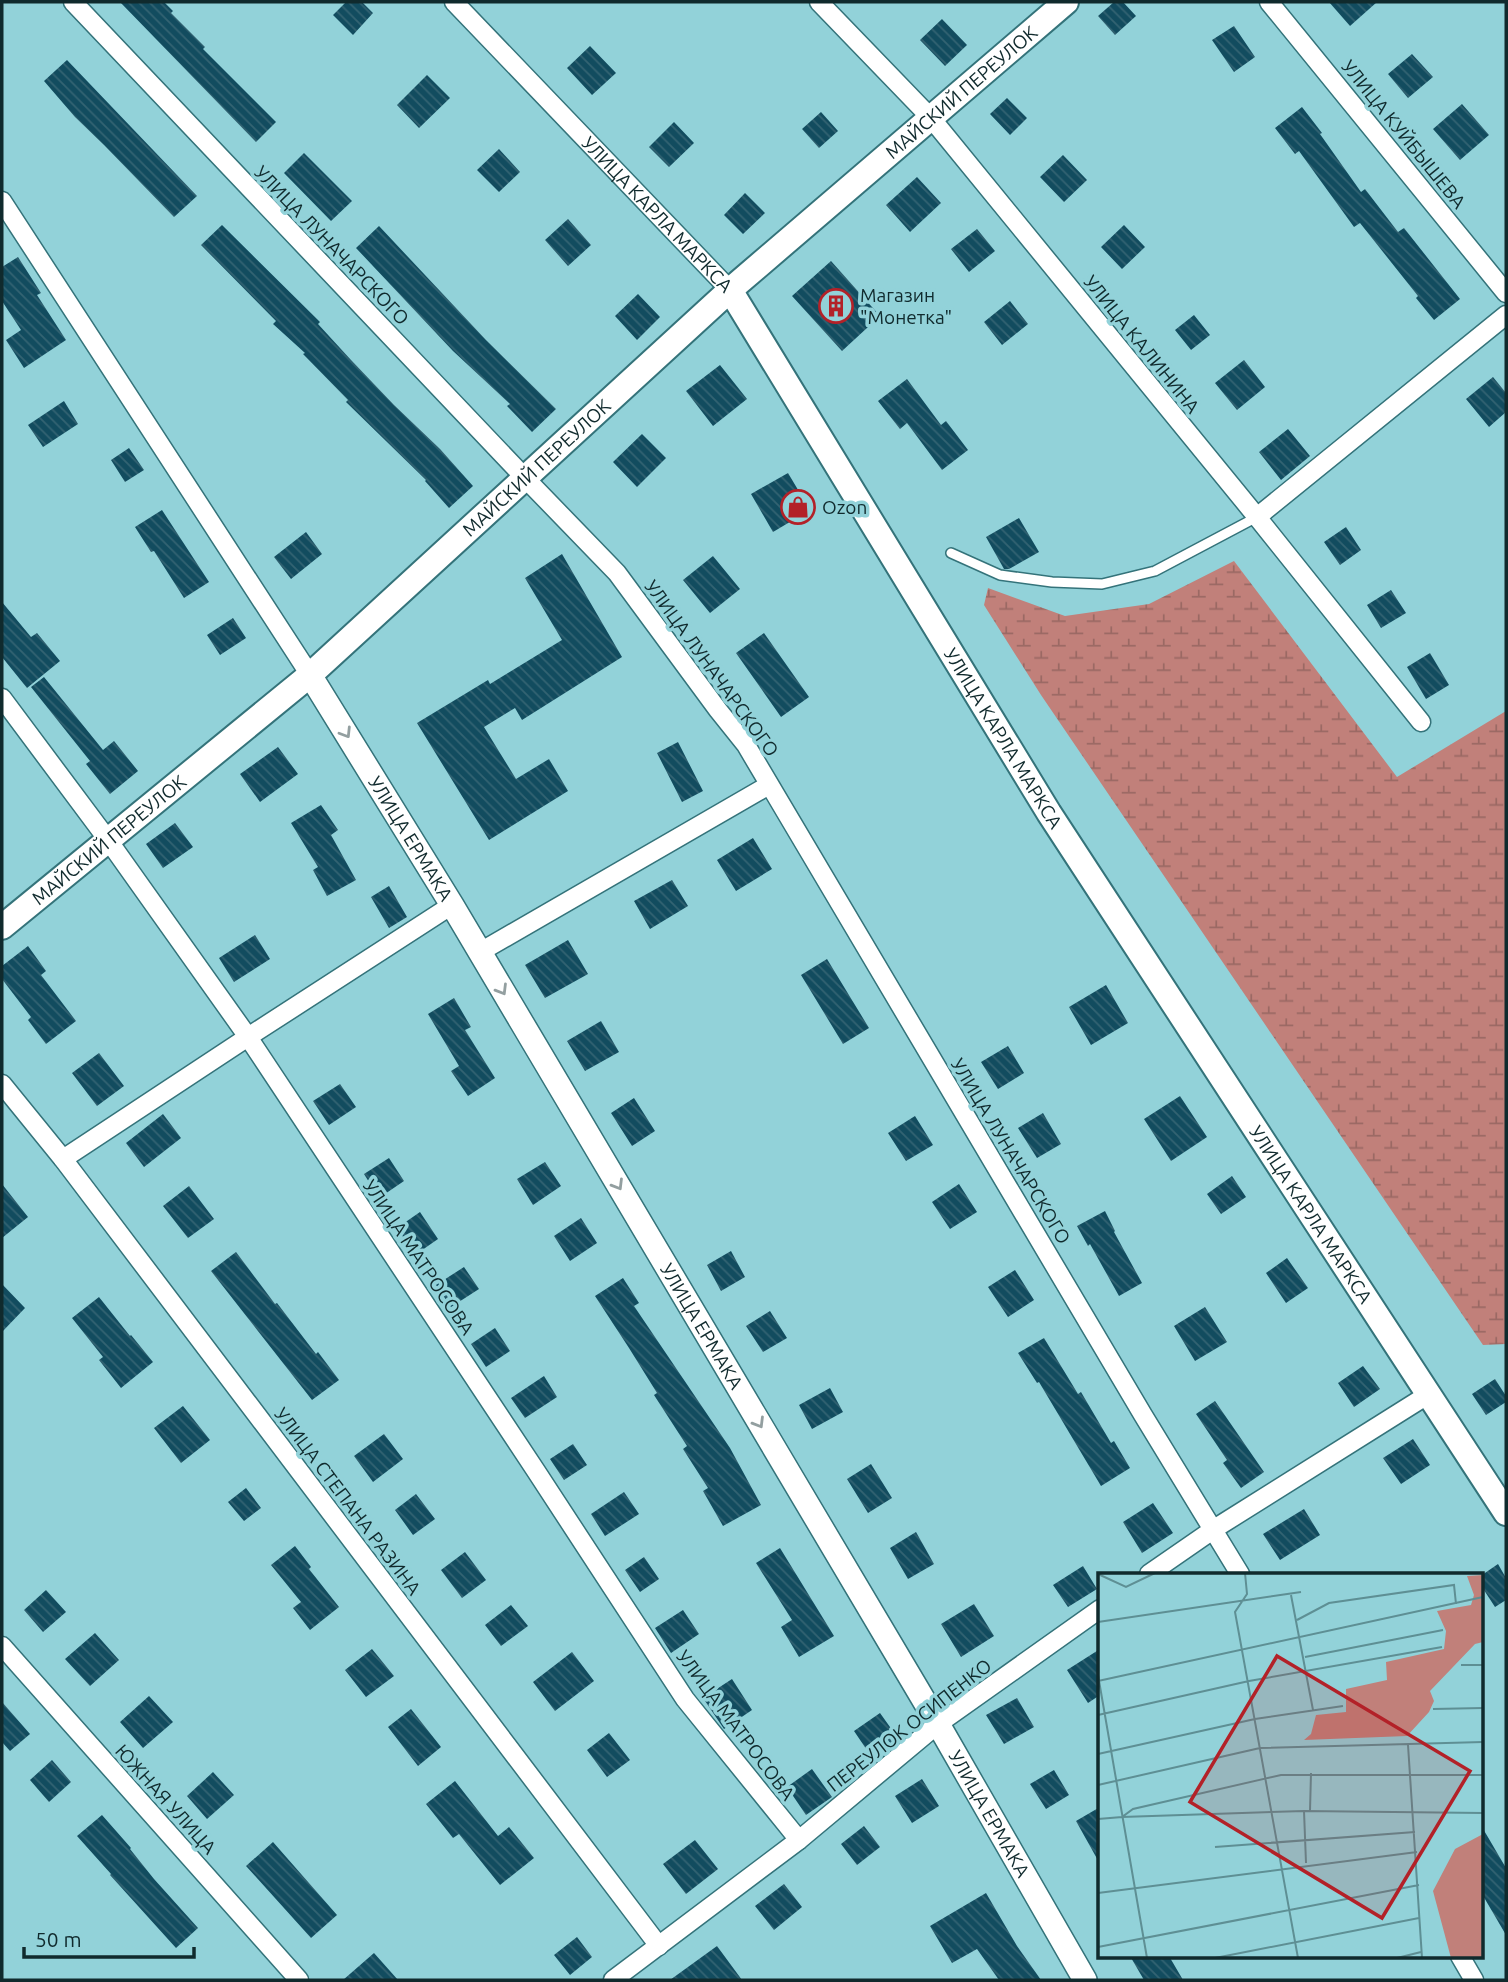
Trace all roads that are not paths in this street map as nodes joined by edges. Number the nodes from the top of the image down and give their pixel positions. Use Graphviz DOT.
graph roads {
  1 [pos="72,2"];
  2 [pos="454,2"];
  3 [pos="819,2"];
  4 [pos="1066,2"];
  5 [pos="1269,2"];
  6 [pos="931,118"];
  7 [pos="2,201"];
  8 [pos="730,290"];
  9 [pos="1506,293"];
  10 [pos="1506,315"];
  11 [pos="526,479"];
  12 [pos="1257,517"];
  13 [pos="951,553"];
  14 [pos="310,674"];
  15 [pos="2,698"];
  16 [pos="1421,722"];
  17 [pos="769,785"];
  18 [pos="107,840"];
  19 [pos="452,905"];
  20 [pos="2,927"];
  21 [pos="480,953"];
  22 [pos="248,1037"];
  23 [pos="2,1084"];
  24 [pos="63,1159"];
  25 [pos="1429,1394"];
  26 [pos="1506,1513"];
  27 [pos="1214,1529"];
  28 [pos="1150,1573"];
  29 [pos="1239,1573"];
  30 [pos="1098,1610"];
  31 [pos="2,1646"];
  32 [pos="938,1724"];
  33 [pos="799,1840"];
  34 [pos="659,1946"];
  35 [pos="1461,1958"];
  36 [pos="299,1980"];
  37 [pos="613,1980"];
  38 [pos="1085,1980"];
  39 [pos="1474,1980"];
  1 -- 11 [label="street, УЛИЦА ЛУНАЧАРСКОГО"];
  2 -- 8 [label="street, УЛИЦА КАРЛА МАРКСА"];
  3 -- 6 [label="street, УЛИЦА КАЛИНИНА"];
  4 -- 6 [label="main road, МАЙСКИЙ ПЕРЕУЛОК"];
  5 -- 9 [label="street, УЛИЦА КУЙБЫШЕВА"];
  6 -- 8 [label="main road, МАЙСКИЙ ПЕРЕУЛОК"];
  6 -- 12 [label="street, УЛИЦА КАЛИНИНА"];
  7 -- 14 [label="street"];
  8 -- 11 [label="main road, МАЙСКИЙ ПЕРЕУЛОК"];
  8 -- 25 [label="main road, УЛИЦА КАРЛА МАРКСА"];
  10 -- 12 [label="street"];
  11 -- 14 [label="main road, МАЙСКИЙ ПЕРЕУЛОК"];
  11 -- 17 [label="street, УЛИЦА ЛУНАЧАРСКОГО"];
  12 -- 13 [label="lane"];
  12 -- 16 [label="street, УЛИЦА КАЛИНИНА"];
  14 -- 18 [label="main road, МАЙСКИЙ ПЕРЕУЛОК"];
  14 -- 19 [label="street, УЛИЦА ЕРМАКА, one-way"];
  15 -- 18 [label="street, УЛИЦА МАТРОСОВА"];
  17 -- 21 [label="street"];
  17 -- 27 [label="street, УЛИЦА ЛУНАЧАРСКОГО"];
  18 -- 20 [label="main road, МАЙСКИЙ ПЕРЕУЛОК"];
  18 -- 22 [label="street, УЛИЦА МАТРОСОВА"];
  19 -- 21 [label="street, УЛИЦА ЕРМАКА"];
  19 -- 22 [label="street"];
  21 -- 32 [label="street, УЛИЦА ЕРМАКА, one-way"];
  22 -- 24 [label="street"];
  22 -- 33 [label="street, УЛИЦА МАТРОСОВА"];
  23 -- 24 [label="street, УЛИЦА СТЕПАНА РАЗИНА"];
  24 -- 34 [label="street, УЛИЦА СТЕПАНА РАЗИНА"];
  25 -- 26 [label="main road, УЛИЦА КАРЛА МАРКСА"];
  25 -- 27 [label="street"];
  27 -- 28 [label="street"];
  27 -- 29 [label="street, УЛИЦА ЛУНАЧАРСКОГО"];
  30 -- 32 [label="street, ПЕРЕУЛОК ОСИПЕНКО"];
  31 -- 36 [label="street, ЮЖНАЯ УЛИЦА"];
  32 -- 33 [label="street, ПЕРЕУЛОК ОСИПЕНКО"];
  32 -- 38 [label="street, УЛИЦА ЕРМАКА"];
  33 -- 34 [label="street, ПЕРЕУЛОК ОСИПЕНКО"];
  34 -- 37 [label="street, ПЕРЕУЛОК ОСИПЕНКО"];
  35 -- 39 [label="street"];
}
